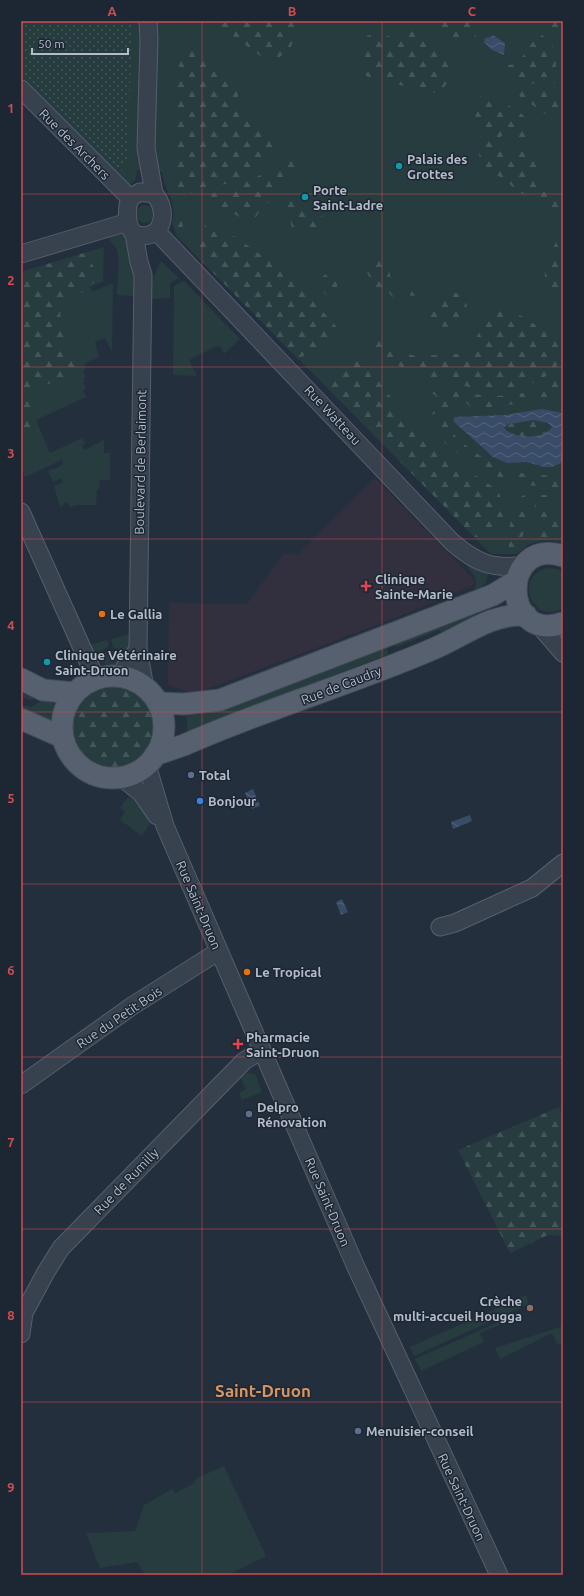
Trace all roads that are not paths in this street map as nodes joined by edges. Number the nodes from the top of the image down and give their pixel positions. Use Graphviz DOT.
graph roads {
  1 [pos="148,21"];
  2 [pos="159,21"];
  3 [pos="149,39"];
  4 [pos="21,89"];
  5 [pos="146,148"];
  6 [pos="154,194"];
  7 [pos="132,196"];
  8 [pos="131,228"];
  9 [pos="155,234"];
  10 [pos="21,254"];
  11 [pos="143,274"];
  12 [pos="21,512"];
  13 [pos="563,556"];
  14 [pos="520,573"];
  15 [pos="531,619"];
  16 [pos="563,623"];
  17 [pos="138,650"];
  18 [pos="563,653"];
  19 [pos="122,677"];
  20 [pos="21,679"];
  21 [pos="96,679"];
  22 [pos="75,693"];
  23 [pos="151,696"];
  24 [pos="21,719"];
  25 [pos="62,737"];
  26 [pos="151,760"];
  27 [pos="121,777"];
  28 [pos="165,826"];
  29 [pos="563,863"];
  30 [pos="440,927"];
  31 [pos="219,951"];
  32 [pos="262,1050"];
  33 [pos="21,1085"];
  34 [pos="21,1334"];
  35 [pos="499,1575"];
  1 -- 3 [label="street"];
  2 -- 3 [label="street"];
  3 -- 5 [label="street"];
  4 -- 7 [label="street, Rue des Archers"];
  5 -- 6 [label="street"];
  5 -- 7 [label="street"];
  6 -- 7 [label="street"];
  6 -- 9 [label="street"];
  7 -- 8 [label="street"];
  8 -- 9 [label="street"];
  8 -- 10 [label="street"];
  8 -- 11 [label="street, Boulevard de Berlaimont"];
  9 -- 11 [label="street, Boulevard de Berlaimont"];
  9 -- 14 [label="street, Rue Watteau"];
  11 -- 17 [label="street, Boulevard de Berlaimont"];
  12 -- 21 [label="street"];
  13 -- 14 [label="main road"];
  14 -- 15 [label="main road"];
  14 -- 23 [label="main road"];
  15 -- 16 [label="main road, Rue de Caudry"];
  15 -- 18 [label="street"];
  15 -- 26 [label="main road, Rue de Caudry"];
  17 -- 19 [label="street"];
  17 -- 23 [label="street, Boulevard de Berlaimont"];
  19 -- 21 [label="main road"];
  19 -- 23 [label="main road"];
  20 -- 22 [label="main road"];
  21 -- 22 [label="main road"];
  22 -- 25 [label="main road"];
  23 -- 26 [label="main road"];
  24 -- 25 [label="main road"];
  25 -- 27 [label="main road"];
  26 -- 27 [label="main road"];
  26 -- 28 [label="street, Rue Saint-Druon"];
  27 -- 28 [label="street, Rue Saint-Druon"];
  28 -- 31 [label="street, Rue Saint-Druon"];
  29 -- 30 [label="street"];
  31 -- 32 [label="street, Rue Saint-Druon"];
  31 -- 33 [label="street, Rue du Petit Bois"];
  32 -- 34 [label="street, Rue de Rumilly"];
  32 -- 35 [label="street, Rue Saint-Druon"];
}
